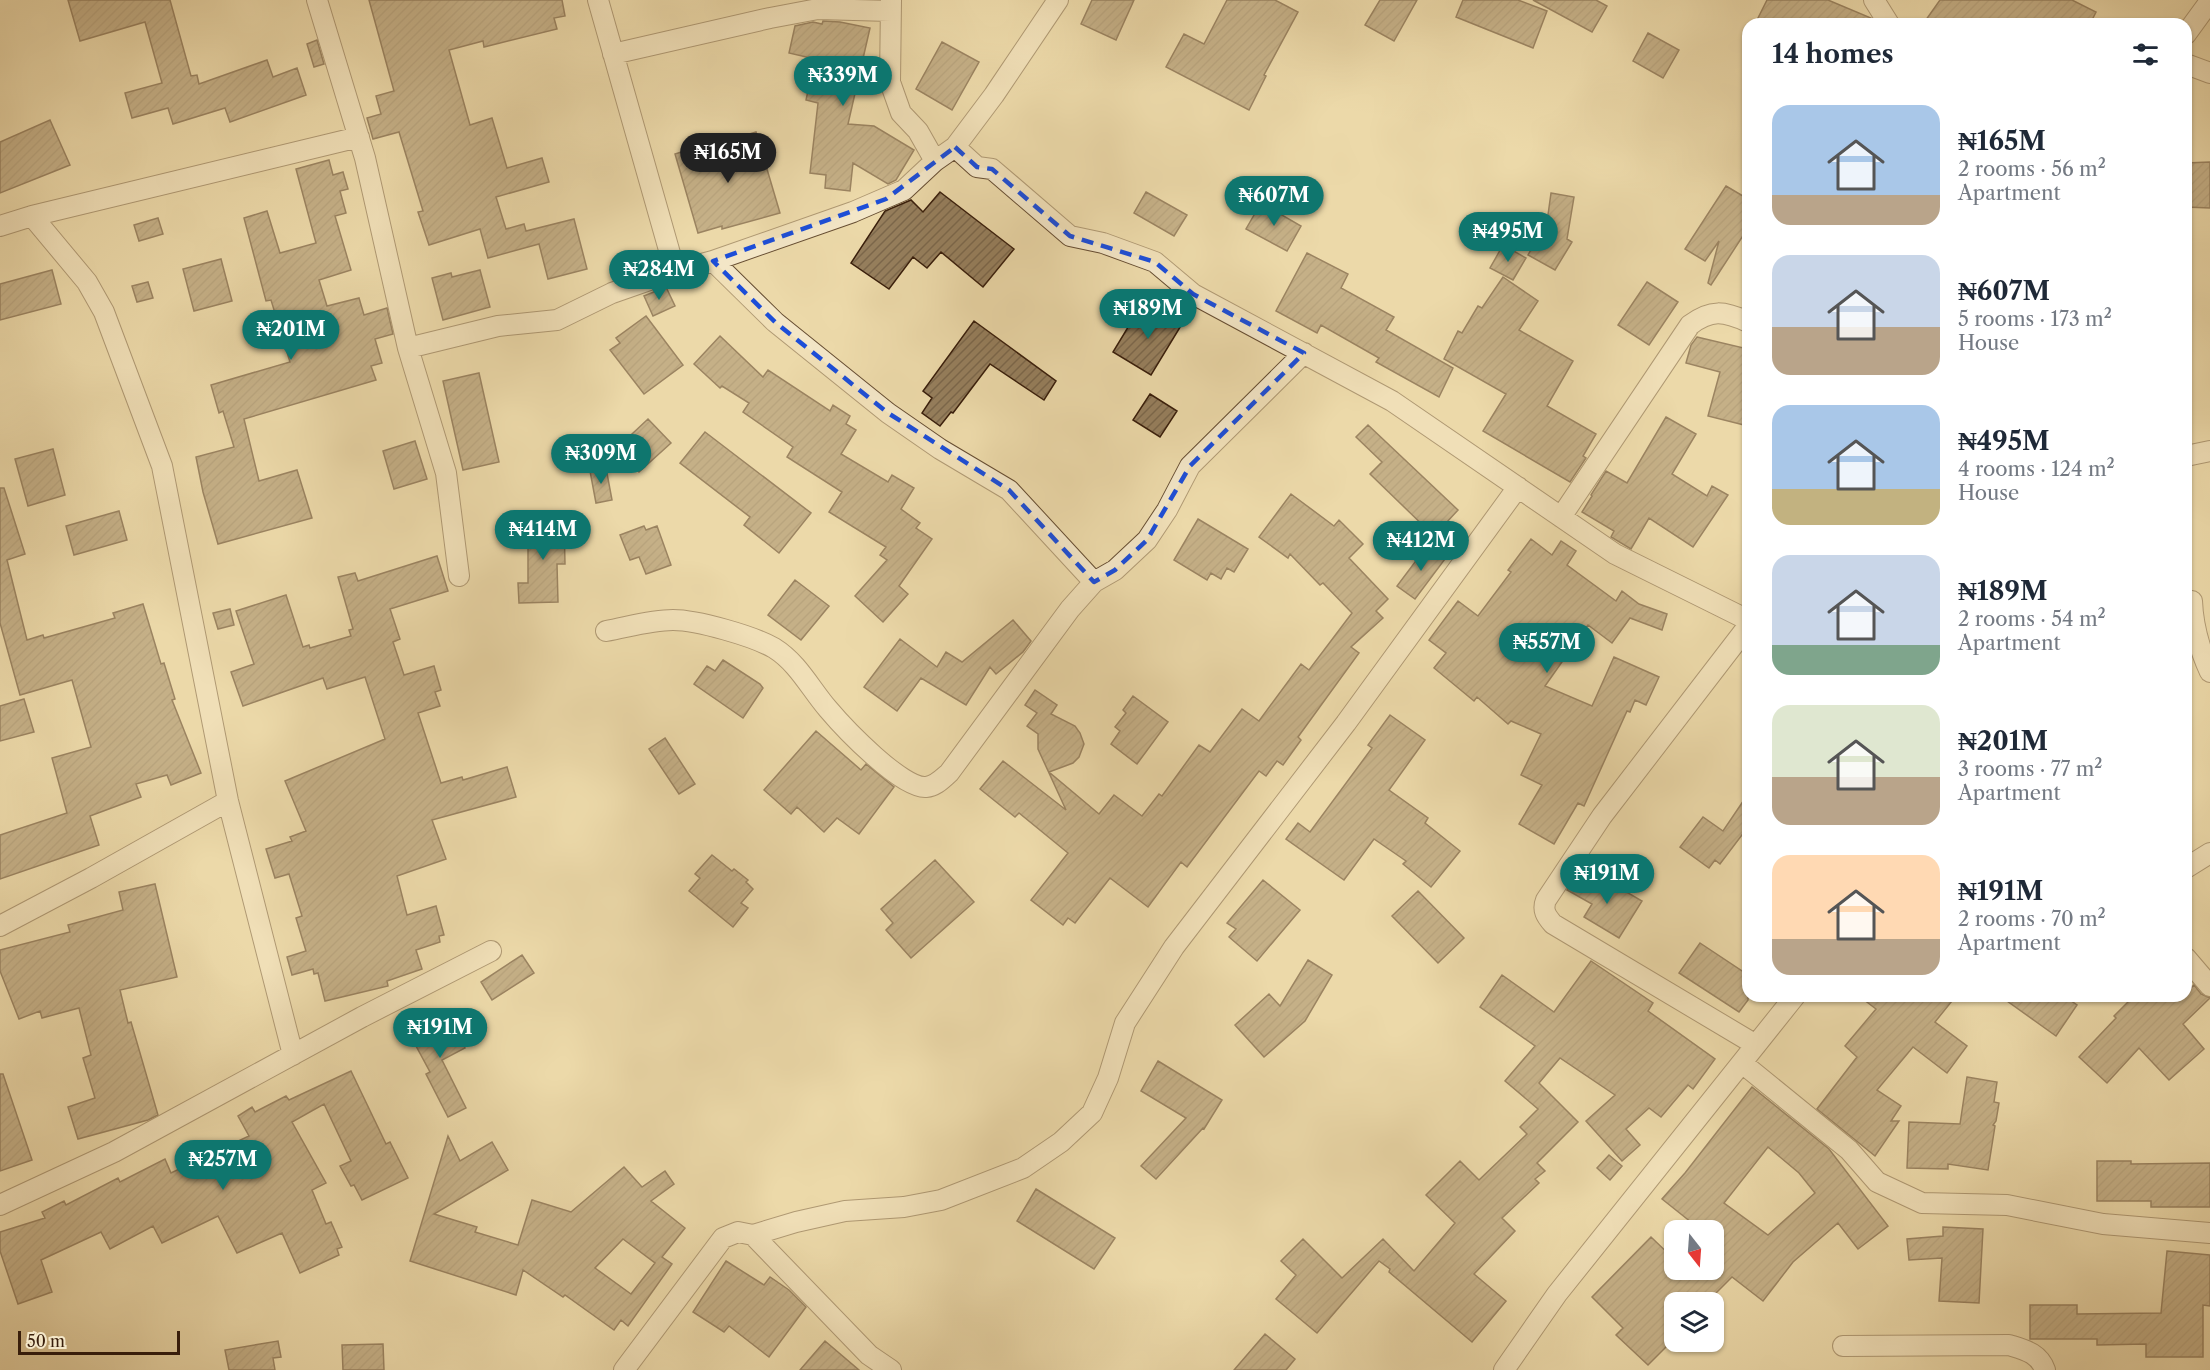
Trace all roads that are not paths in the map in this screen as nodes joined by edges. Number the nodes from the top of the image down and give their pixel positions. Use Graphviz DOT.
graph roads {
  1 [pos="318,0"];
  2 [pos="598,0"];
  3 [pos="1058,0"];
  4 [pos="1874,0"];
  5 [pos="2210,1"];
  6 [pos="891,6"];
  7 [pos="1886,18"];
  8 [pos="2192,26"];
  9 [pos="613,54"];
  10 [pos="2192,66"];
  11 [pos="2210,73"];
  12 [pos="359,137"];
  13 [pos="955,147"];
  14 [pos="934,161"];
  15 [pos="32,216"];
  16 [pos="0,226"];
  17 [pos="713,261"];
  18 [pos="675,271"];
  19 [pos="1742,319"];
  20 [pos="408,348"];
  21 [pos="1304,353"];
  22 [pos="2210,451"];
  23 [pos="2192,455"];
  24 [pos="1518,487"];
  25 [pos="1561,517"];
  26 [pos="459,576"];
  27 [pos="1094,582"];
  28 [pos="2192,601"];
  29 [pos="1742,617"];
  30 [pos="606,632"];
  31 [pos="1742,634"];
  32 [pos="2210,672"];
  33 [pos="228,801"];
  34 [pos="2210,853"];
  35 [pos="2192,864"];
  36 [pos="0,926"];
  37 [pos="491,951"];
  38 [pos="2192,965"];
  39 [pos="2210,986"];
  40 [pos="1790,1002"];
  41 [pos="1756,1045"];
  42 [pos="293,1055"];
  43 [pos="1742,1063"];
  44 [pos="0,1205"];
  45 [pos="2210,1233"];
  46 [pos="753,1235"];
  47 [pos="1843,1346"];
  48 [pos="624,1370"];
  49 [pos="891,1370"];
  50 [pos="1504,1370"];
  51 [pos="2045,1370"];
  1 -- 12 [label="street"];
  2 -- 9 [label="street"];
  3 -- 13 [label="street"];
  4 -- 7 [label="street"];
  5 -- 8 [label="street"];
  6 -- 9 [label="street"];
  6 -- 14 [label="street"];
  9 -- 18 [label="street"];
  10 -- 11 [label="street"];
  12 -- 15 [label="street"];
  12 -- 20 [label="street"];
  13 -- 14 [label="street"];
  13 -- 21 [label="street"];
  14 -- 17 [label="street"];
  15 -- 16 [label="street"];
  15 -- 33 [label="street"];
  17 -- 18 [label="street"];
  17 -- 27 [label="street"];
  18 -- 20 [label="street"];
  19 -- 25 [label="street"];
  20 -- 26 [label="street"];
  21 -- 24 [label="street"];
  21 -- 27 [label="street"];
  22 -- 23 [label="street"];
  24 -- 25 [label="street"];
  24 -- 46 [label="street"];
  25 -- 29 [label="street"];
  27 -- 30 [label="street"];
  28 -- 32 [label="street"];
  31 -- 41 [label="street"];
  33 -- 36 [label="street"];
  33 -- 42 [label="street"];
  34 -- 35 [label="street"];
  37 -- 42 [label="street"];
  38 -- 39 [label="street"];
  40 -- 41 [label="street"];
  41 -- 43 [label="street"];
  42 -- 44 [label="street"];
  43 -- 45 [label="street"];
  43 -- 50 [label="street"];
  46 -- 48 [label="street"];
  46 -- 49 [label="street"];
  47 -- 51 [label="street"];
}
